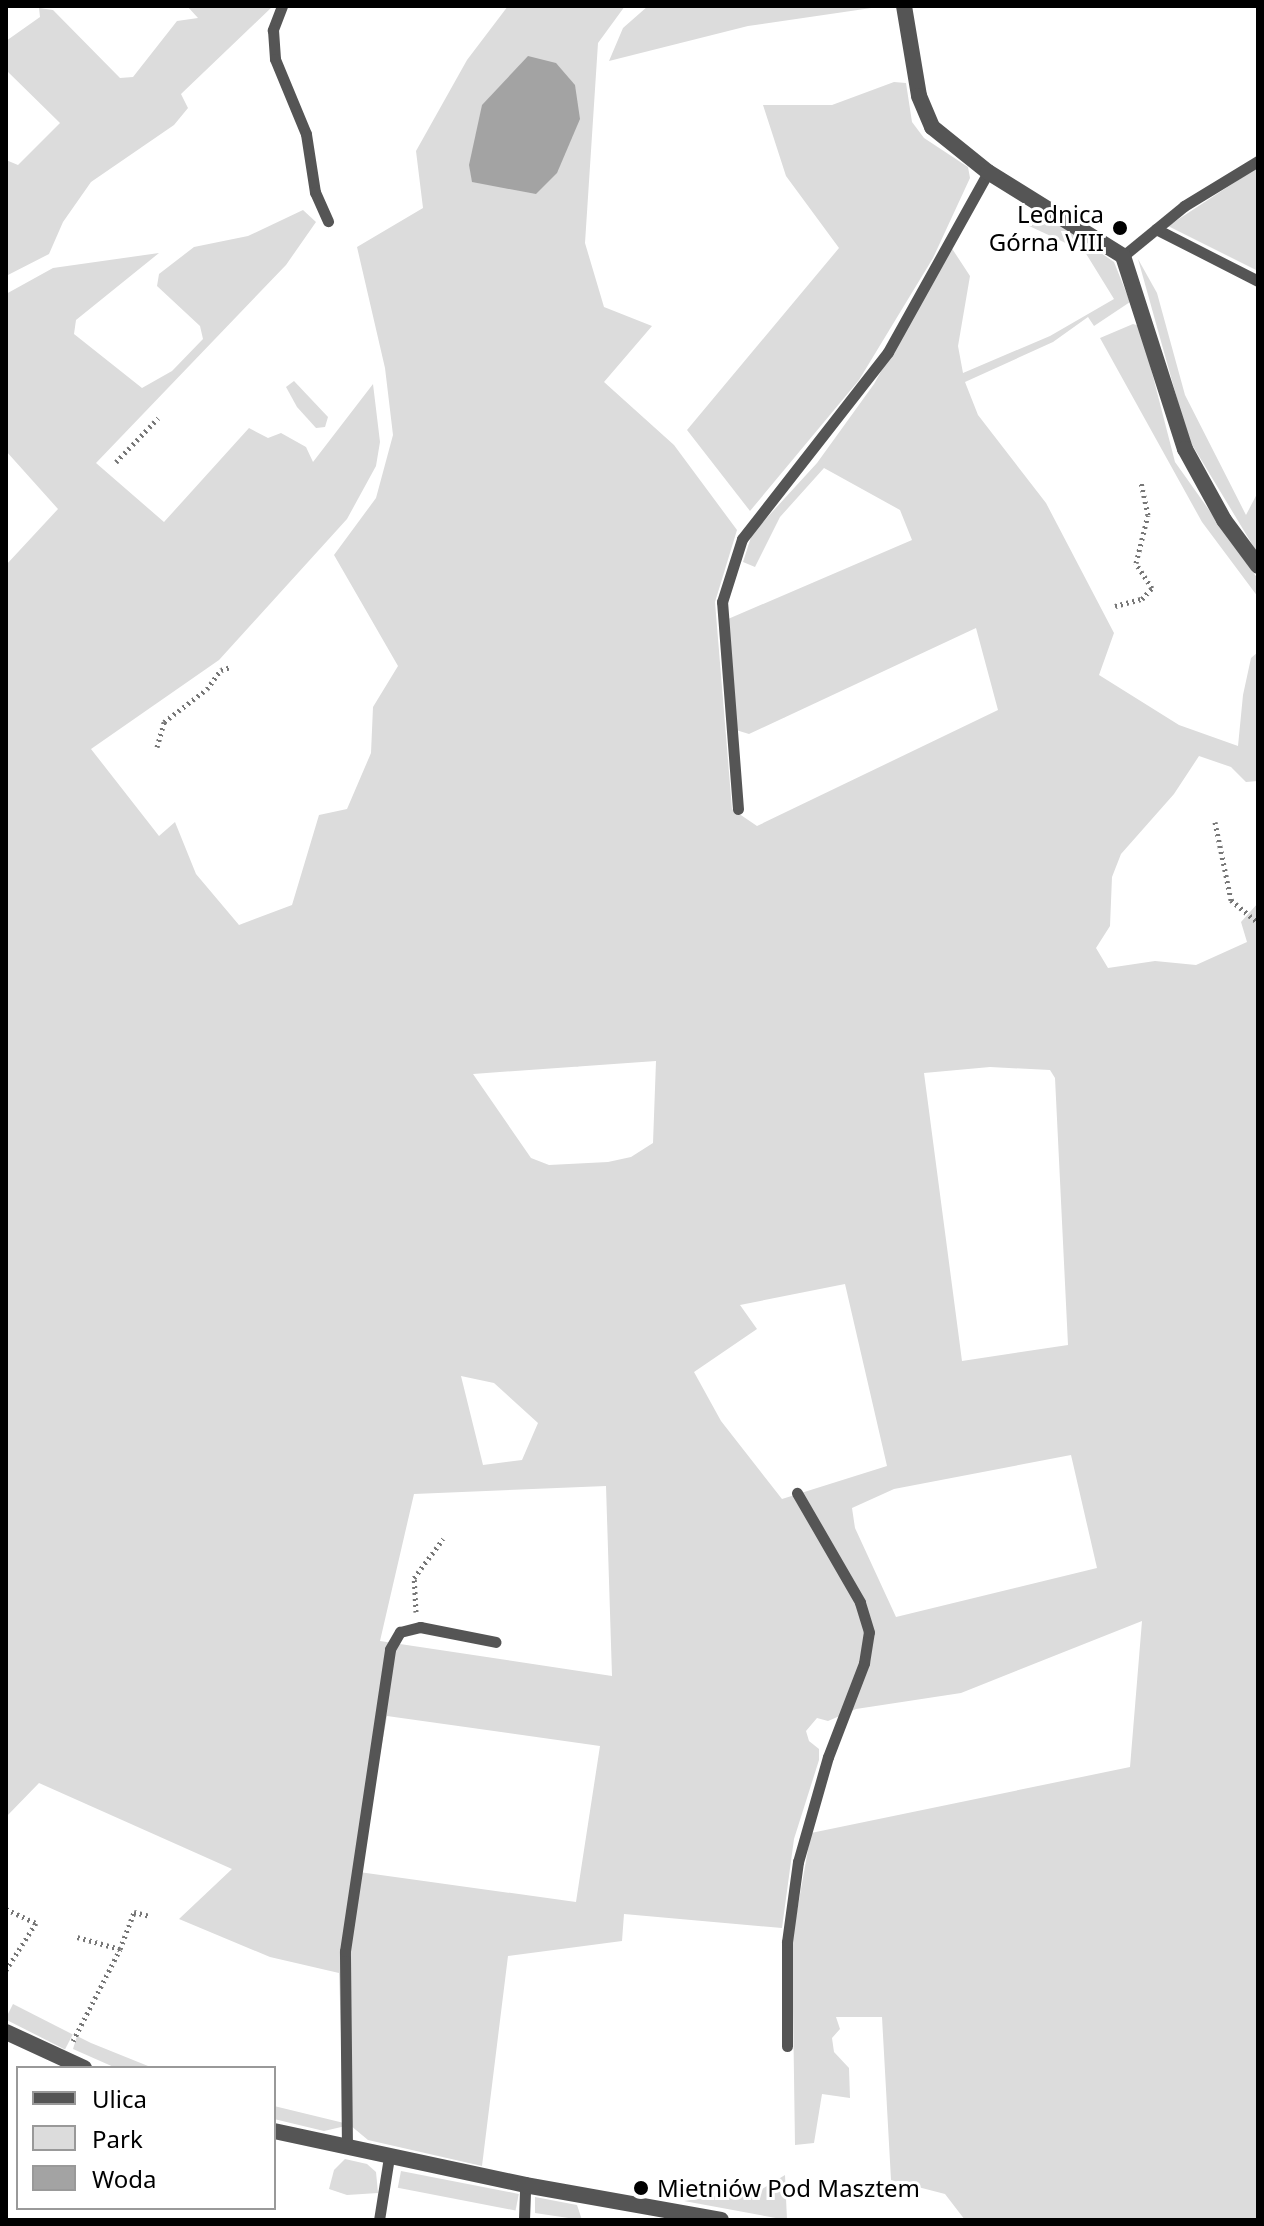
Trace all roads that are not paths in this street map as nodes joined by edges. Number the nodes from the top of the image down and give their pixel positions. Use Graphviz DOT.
graph roads {
  1 [pos="282,6"];
  2 [pos="904,6"];
  3 [pos="1258,161"];
  4 [pos="988,172"];
  5 [pos="328,221"];
  6 [pos="1156,229"];
  7 [pos="1123,256"];
  8 [pos="1258,281"];
  9 [pos="1258,566"];
  10 [pos="738,809"];
  11 [pos="797,1493"];
  12 [pos="496,1642"];
  13 [pos="6,2032"];
  14 [pos="787,2046"];
  15 [pos="80,2066"];
  16 [pos="276,2131"];
  17 [pos="347,2148"];
  18 [pos="389,2157"];
  19 [pos="525,2185"];
  20 [pos="379,2220"];
  21 [pos="524,2220"];
  22 [pos="721,2220"];
  1 -- 5 [label="lane"];
  2 -- 4 [label="street"];
  3 -- 6 [label="lane"];
  4 -- 7 [label="street"];
  4 -- 10 [label="lane"];
  6 -- 7 [label="lane"];
  6 -- 8 [label="lane"];
  7 -- 9 [label="street"];
  11 -- 14 [label="lane"];
  12 -- 17 [label="lane"];
  13 -- 15 [label="street"];
  16 -- 17 [label="street"];
  17 -- 18 [label="street"];
  18 -- 19 [label="street"];
  18 -- 20 [label="lane"];
  19 -- 21 [label="lane"];
  19 -- 22 [label="street"];
}
